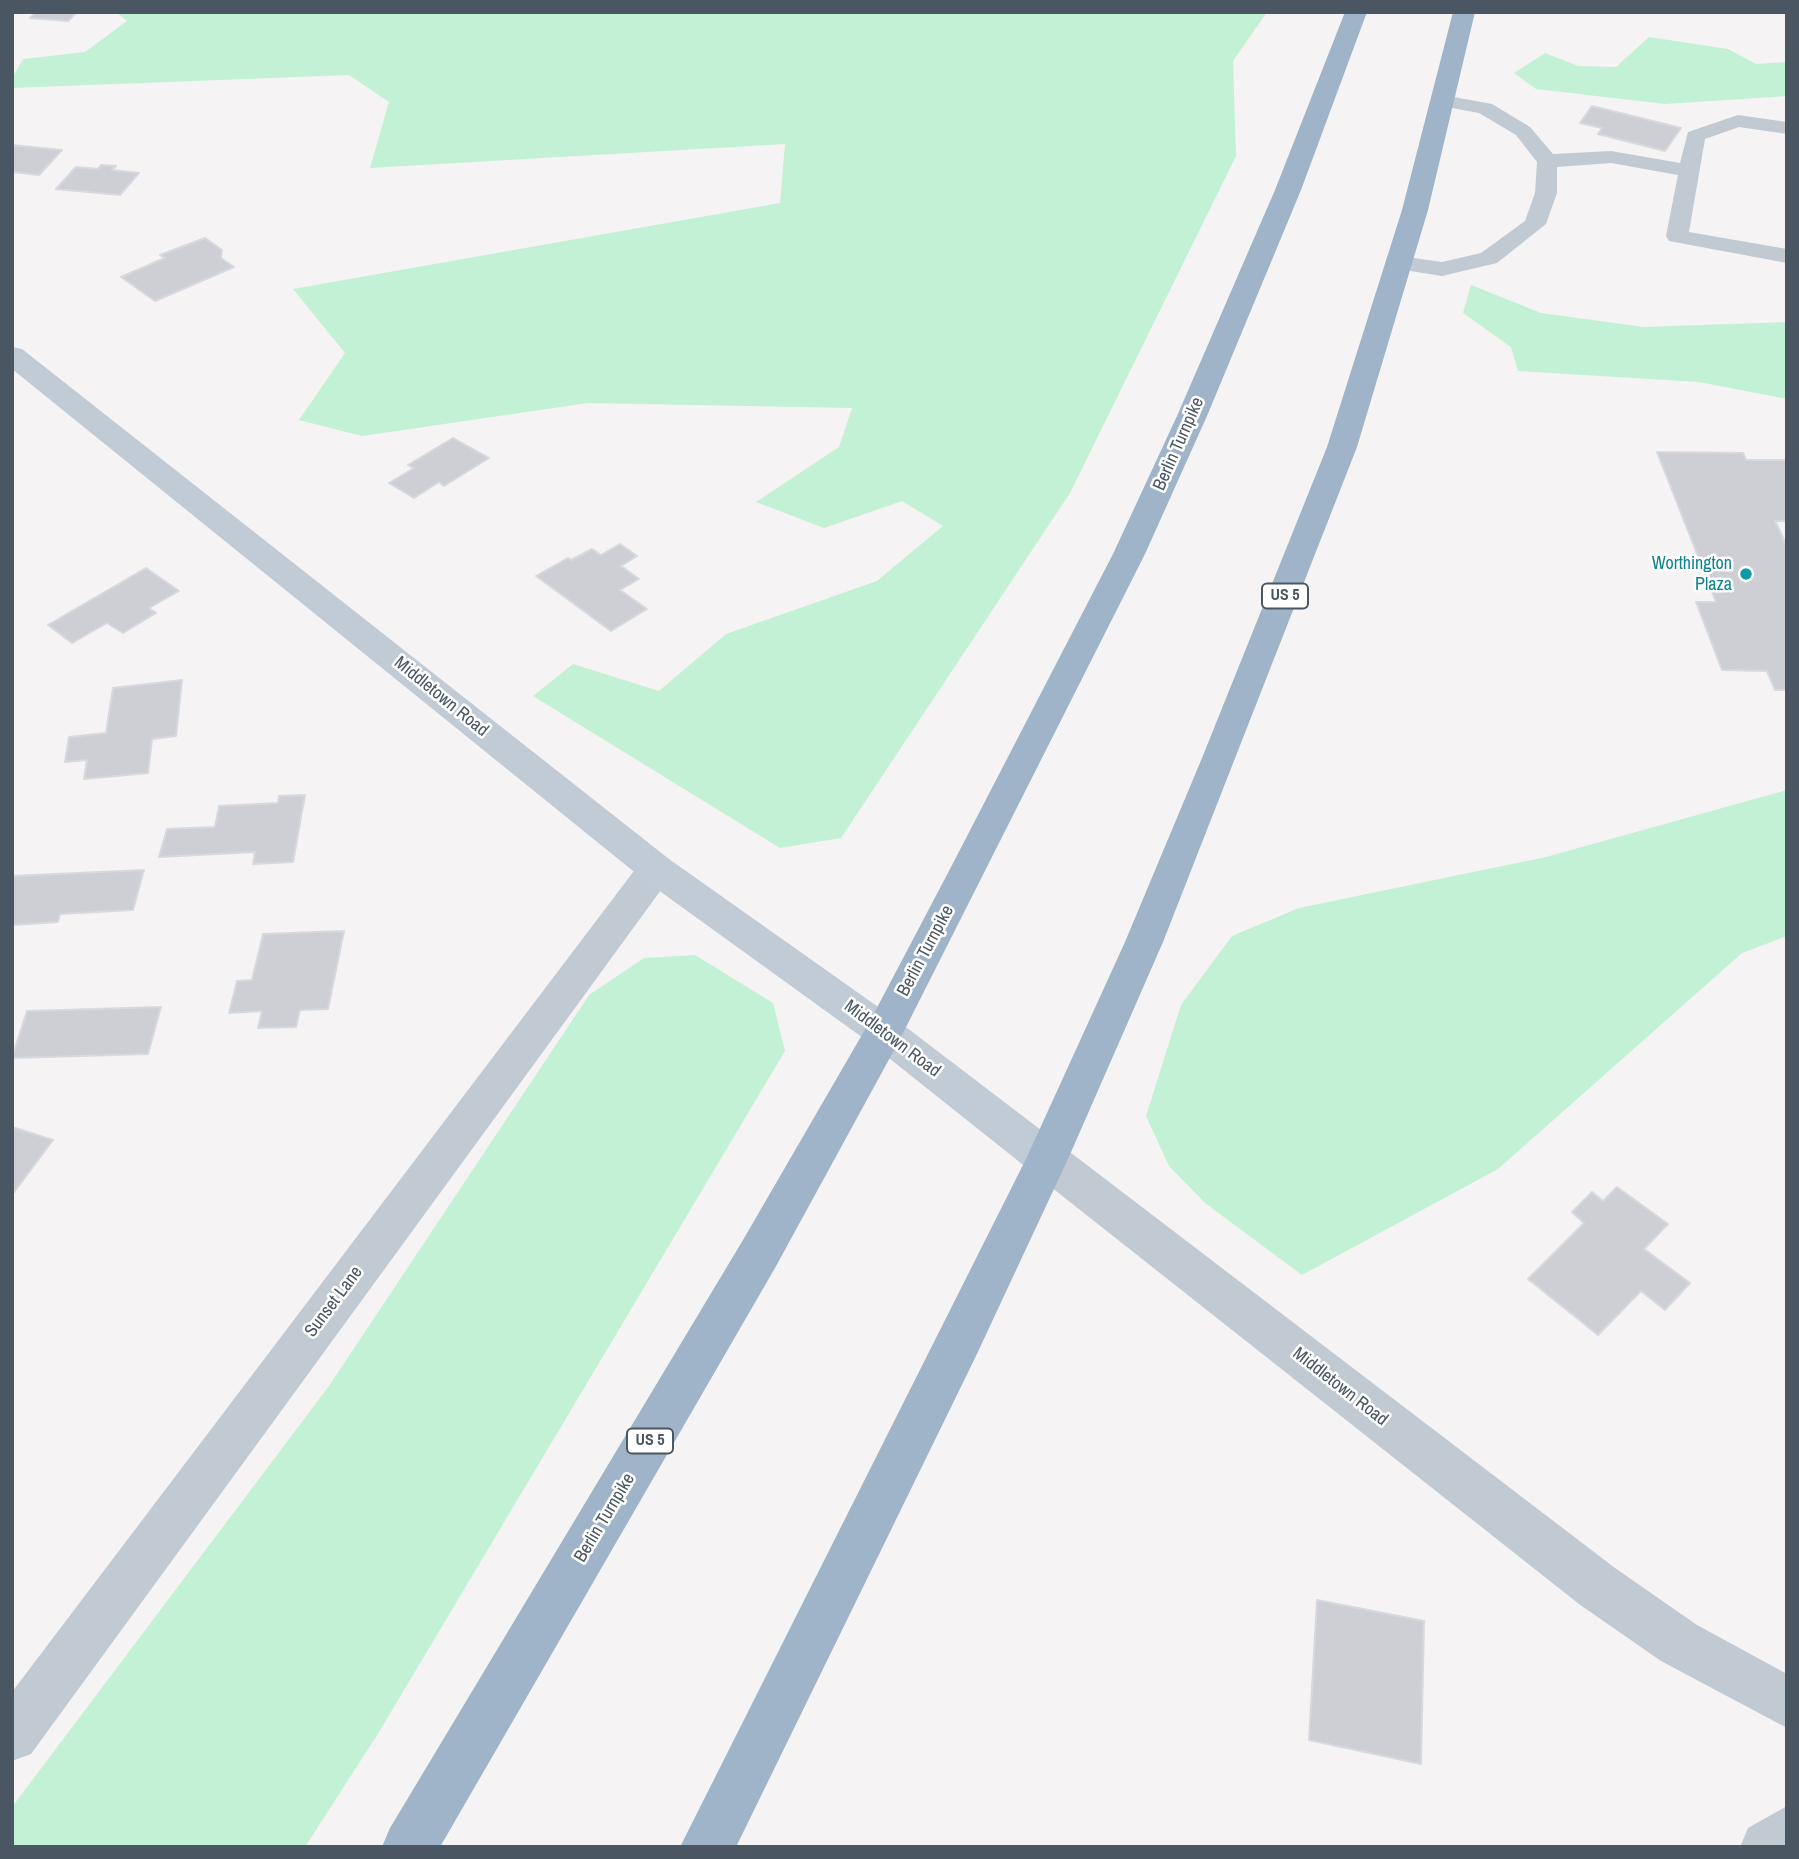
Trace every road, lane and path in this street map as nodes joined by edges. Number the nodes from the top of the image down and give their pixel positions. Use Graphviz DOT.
graph roads {
  1 [pos="1356,12"];
  2 [pos="1464,12"];
  3 [pos="1443,101"];
  4 [pos="1787,128"];
  5 [pos="1547,161"];
  6 [pos="1689,171"];
  7 [pos="1787,256"];
  8 [pos="1400,263"];
  9 [pos="12,355"];
  10 [pos="656,869"];
  11 [pos="884,1032"];
  12 [pos="1047,1159"];
  13 [pos="1787,1702"];
  14 [pos="12,1735"];
  15 [pos="1787,1833"];
  16 [pos="409,1847"];
  17 [pos="707,1847"];
  18 [pos="1767,1847"];
  1 -- 11 [label="highway, Berlin Turnpike / US 5"];
  2 -- 3 [label="highway, US 5"];
  3 -- 5 [label="lane"];
  3 -- 8 [label="highway, US 5"];
  4 -- 6 [label="lane"];
  5 -- 6 [label="lane"];
  5 -- 8 [label="lane"];
  6 -- 7 [label="lane"];
  8 -- 12 [label="highway, US 5"];
  9 -- 10 [label="main road, Middletown Road"];
  10 -- 11 [label="main road, Middletown Road"];
  10 -- 14 [label="street, Sunset Lane"];
  11 -- 12 [label="main road, Middletown Road"];
  11 -- 16 [label="highway, Berlin Turnpike / US 5"];
  12 -- 13 [label="street, Middletown Road"];
  12 -- 17 [label="highway, US 5"];
  15 -- 18 [label="street"];
}
